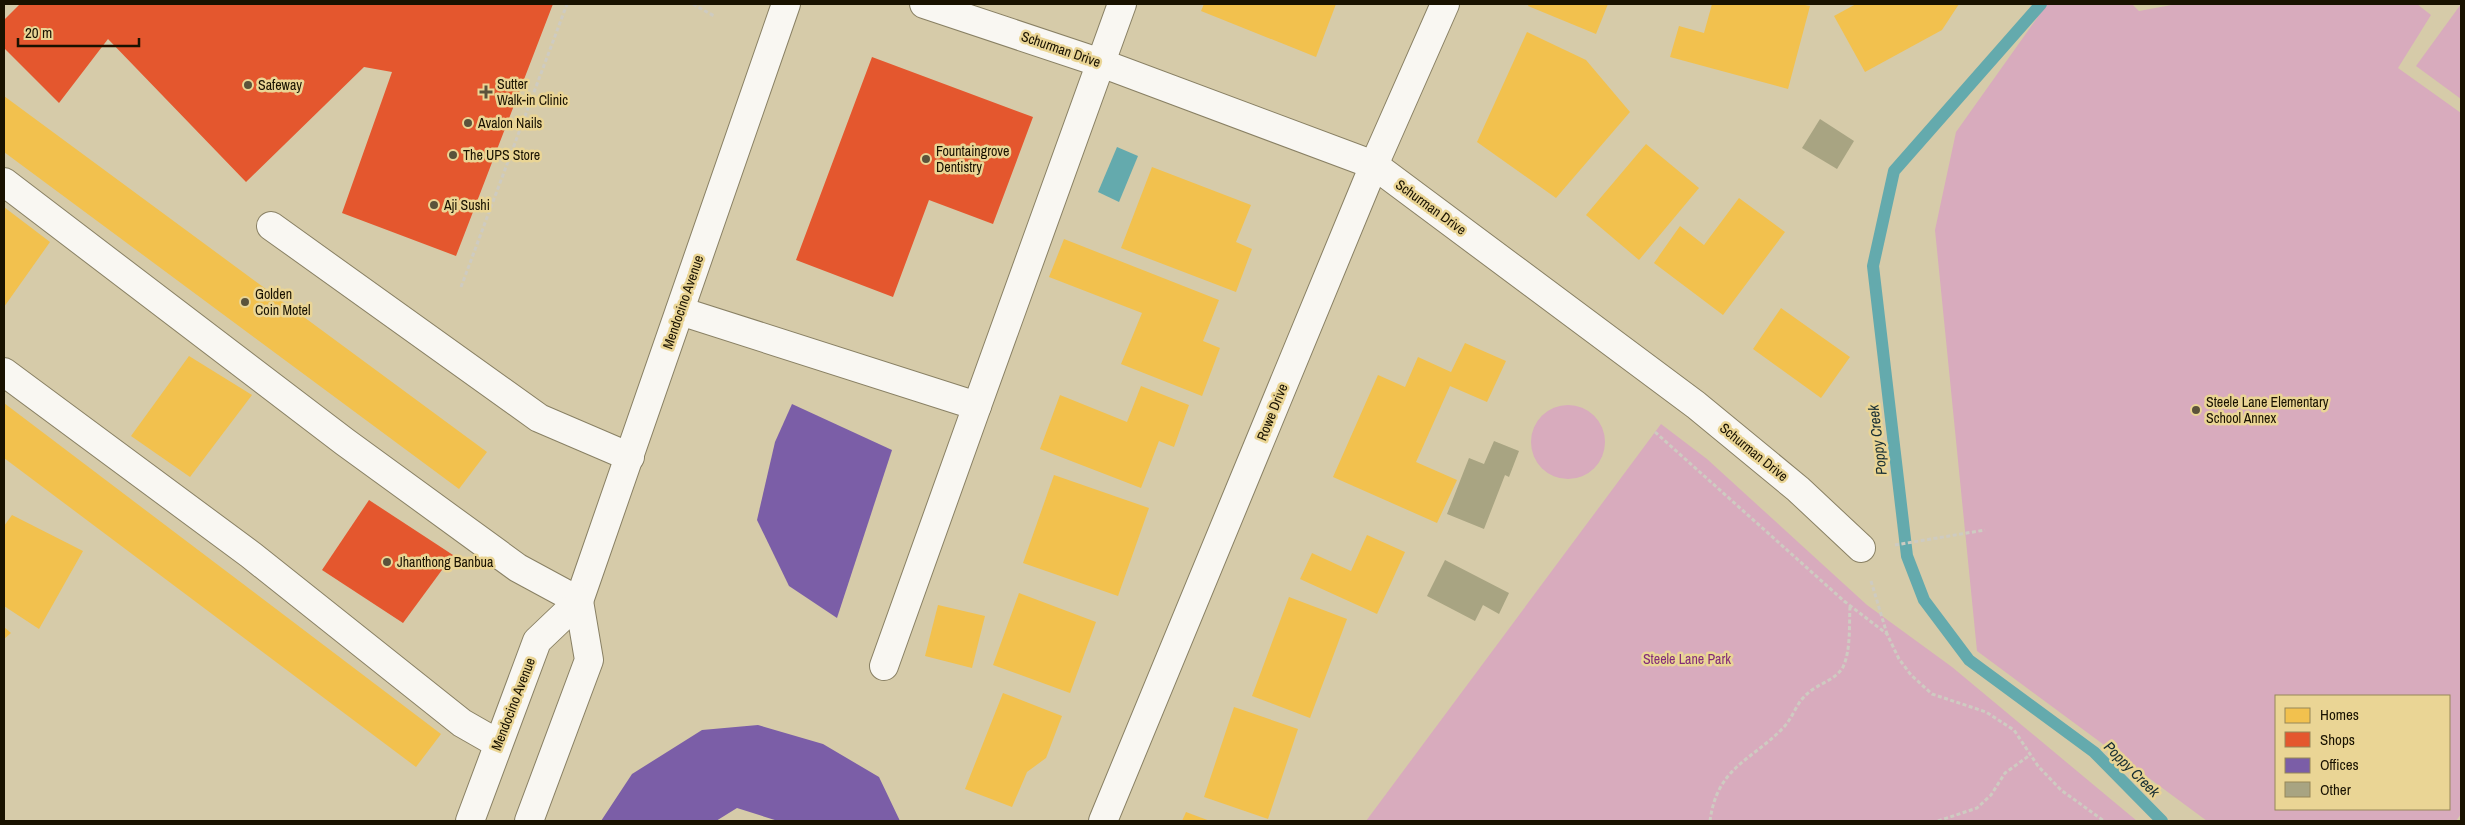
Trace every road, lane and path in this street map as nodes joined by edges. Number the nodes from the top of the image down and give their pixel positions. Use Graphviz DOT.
graph roads {
  1 [pos="568,4"];
  2 [pos="693,4"];
  3 [pos="786,4"];
  4 [pos="924,4"];
  5 [pos="1122,4"];
  6 [pos="1444,4"];
  7 [pos="714,16"];
  8 [pos="1101,63"];
  9 [pos="1374,165"];
  10 [pos="4,182"];
  11 [pos="272,226"];
  12 [pos="462,287"];
  13 [pos="680,311"];
  14 [pos="4,372"];
  15 [pos="977,406"];
  16 [pos="1655,432"];
  17 [pos="630,457"];
  18 [pos="1985,530"];
  19 [pos="1869,548"];
  20 [pos="579,601"];
  21 [pos="1850,606"];
  22 [pos="1887,634"];
  23 [pos="884,666"];
  24 [pos="497,743"];
  25 [pos="2030,756"];
  26 [pos="470,821"];
  27 [pos="529,821"];
  28 [pos="1103,821"];
  29 [pos="1710,821"];
  30 [pos="1938,821"];
  31 [pos="2104,821"];
  1 -- 12 [label="path"];
  2 -- 7 [label="path"];
  3 -- 13 [label="street, Mendocino Avenue"];
  4 -- 8 [label="street, Schurman Drive"];
  5 -- 8 [label="street"];
  6 -- 9 [label="street, Rowe Drive"];
  8 -- 9 [label="street, Schurman Drive"];
  8 -- 15 [label="street"];
  9 -- 19 [label="street, Schurman Drive"];
  9 -- 28 [label="street, Rowe Drive"];
  10 -- 20 [label="street"];
  11 -- 17 [label="street"];
  13 -- 15 [label="street"];
  13 -- 17 [label="street, Mendocino Avenue"];
  14 -- 24 [label="street"];
  15 -- 23 [label="street"];
  16 -- 21 [label="path"];
  17 -- 20 [label="street, Mendocino Avenue"];
  18 -- 19 [label="path"];
  19 -- 22 [label="path"];
  20 -- 24 [label="street, Mendocino Avenue"];
  20 -- 27 [label="street, Mendocino Avenue"];
  21 -- 22 [label="path"];
  21 -- 29 [label="path"];
  22 -- 25 [label="path"];
  24 -- 26 [label="street, Mendocino Avenue"];
  25 -- 30 [label="path"];
  25 -- 31 [label="path"];
}
